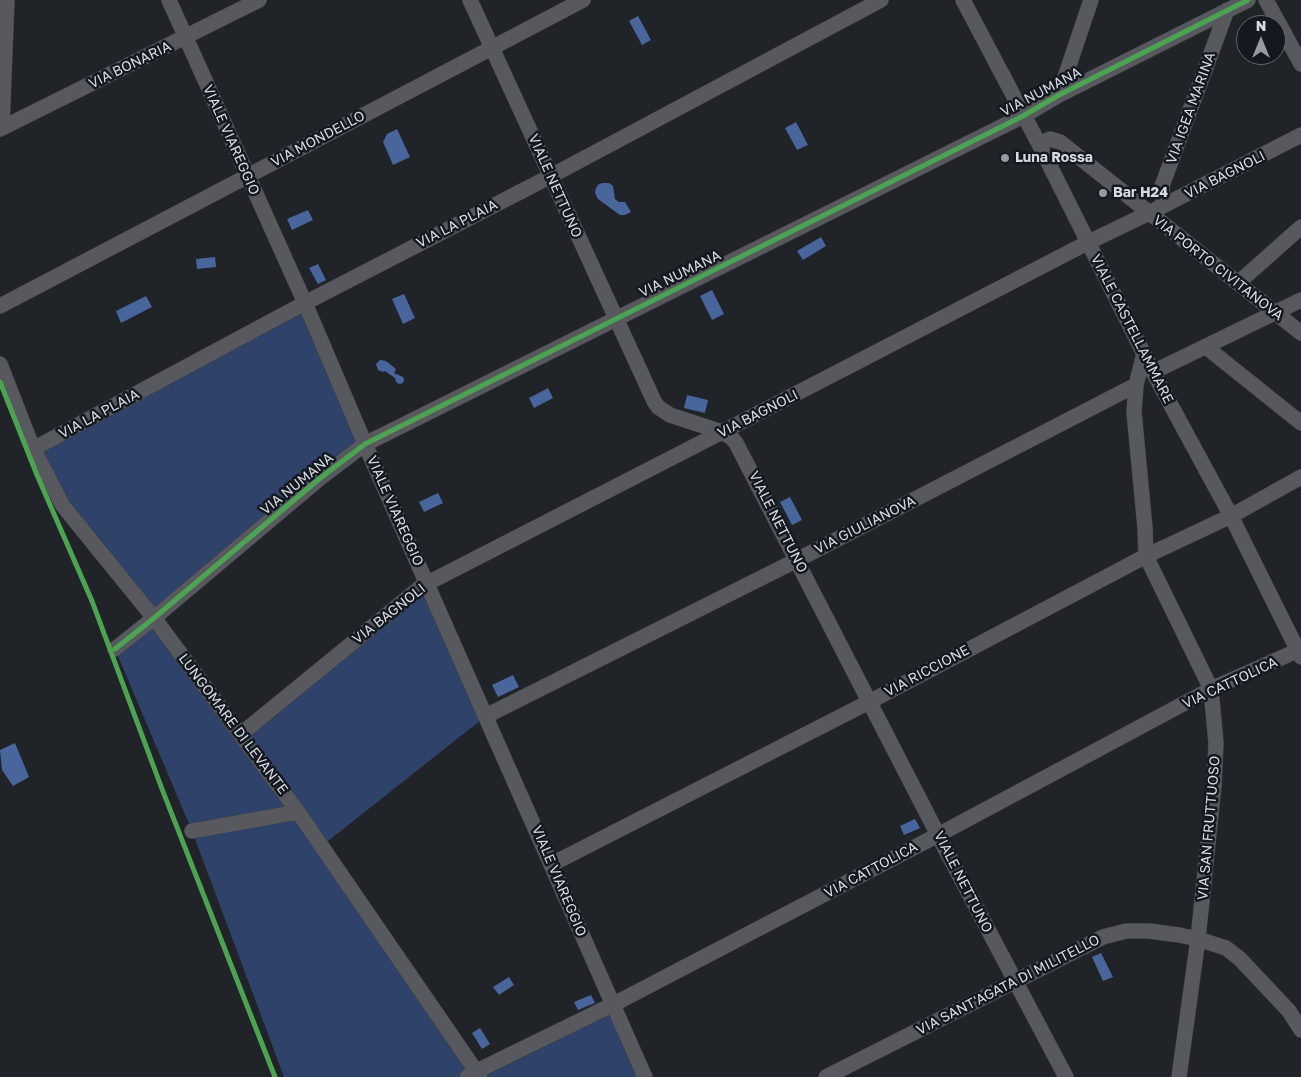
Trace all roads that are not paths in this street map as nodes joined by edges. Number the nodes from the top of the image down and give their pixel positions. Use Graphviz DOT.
graph roads {
  1 [pos="6,0"];
  2 [pos="169,0"];
  3 [pos="259,0"];
  4 [pos="470,0"];
  5 [pos="583,0"];
  6 [pos="882,0"];
  7 [pos="963,0"];
  8 [pos="1091,0"];
  9 [pos="1248,0"];
  10 [pos="1266,0"];
  11 [pos="1227,10"];
  12 [pos="185,38"];
  13 [pos="492,48"];
  14 [pos="1300,59"];
  15 [pos="1059,95"];
  16 [pos="1023,116"];
  17 [pos="1,129"];
  18 [pos="1301,135"];
  19 [pos="1039,144"];
  20 [pos="247,176"];
  21 [pos="551,176"];
  22 [pos="1156,210"];
  23 [pos="1301,227"];
  24 [pos="1087,243"];
  25 [pos="1238,283"];
  26 [pos="1301,300"];
  27 [pos="305,303"];
  28 [pos="0,306"];
  29 [pos="1275,313"];
  30 [pos="615,318"];
  31 [pos="1301,334"];
  32 [pos="1206,347"];
  33 [pos="1144,354"];
  34 [pos="0,364"];
  35 [pos="1153,372"];
  36 [pos="1136,385"];
  37 [pos="1301,423"];
  38 [pos="722,432"];
  39 [pos="365,444"];
  40 [pos="34,449"];
  41 [pos="1301,477"];
  42 [pos="1231,516"];
  43 [pos="1146,556"];
  44 [pos="797,560"];
  45 [pos="427,583"];
  46 [pos="154,618"];
  47 [pos="115,649"];
  48 [pos="1300,652"];
  49 [pos="1212,689"];
  50 [pos="870,701"];
  51 [pos="486,716"];
  52 [pos="241,734"];
  53 [pos="298,812"];
  54 [pos="192,831"];
  55 [pos="938,835"];
  56 [pos="552,864"];
  57 [pos="1198,938"];
  58 [pos="1014,981"];
  59 [pos="612,1005"];
  60 [pos="1297,1015"];
  61 [pos="1301,1030"];
  62 [pos="475,1075"];
  63 [pos="645,1077"];
  64 [pos="826,1077"];
  65 [pos="1066,1077"];
  66 [pos="1179,1077"];
  1 -- 17 [label="street"];
  2 -- 12 [label="street, VIALE VIAREGGIO"];
  3 -- 12 [label="street, VIA BONARIA"];
  4 -- 13 [label="street, VIALE NETTUNO"];
  5 -- 13 [label="street, VIA MONDELLO"];
  6 -- 21 [label="street, VIA LA PLAIA"];
  7 -- 16 [label="street, VIALE CASTELLAMMARE"];
  8 -- 15 [label="street"];
  9 -- 11 [label="street, VIA NUMANA"];
  10 -- 14 [label="street"];
  11 -- 15 [label="street, VIA NUMANA"];
  11 -- 22 [label="street, VIA IGEA MARINA"];
  12 -- 17 [label="street, VIA BONARIA"];
  12 -- 20 [label="street, VIALE VIAREGGIO"];
  13 -- 20 [label="street, VIA MONDELLO"];
  13 -- 21 [label="street, VIALE NETTUNO"];
  15 -- 16 [label="street, VIA NUMANA"];
  16 -- 19 [label="street, VIALE CASTELLAMMARE"];
  16 -- 30 [label="street, VIA NUMANA"];
  18 -- 22 [label="street, VIA BAGNOLI"];
  19 -- 22 [label="street, VIA PORTO CIVITANOVA"];
  19 -- 24 [label="street, VIALE CASTELLAMMARE"];
  20 -- 27 [label="street, VIALE VIAREGGIO"];
  20 -- 28 [label="street, VIA MONDELLO"];
  21 -- 27 [label="street, VIA LA PLAIA"];
  21 -- 30 [label="street, VIALE NETTUNO"];
  22 -- 24 [label="street, VIA BAGNOLI"];
  22 -- 25 [label="street, VIA PORTO CIVITANOVA"];
  23 -- 25 [label="street"];
  24 -- 33 [label="street, VIALE CASTELLAMMARE"];
  24 -- 38 [label="street, VIA BAGNOLI"];
  25 -- 29 [label="street, VIA PORTO CIVITANOVA"];
  26 -- 29 [label="street"];
  27 -- 39 [label="street, VIALE VIAREGGIO"];
  27 -- 40 [label="street, VIA LA PLAIA"];
  29 -- 31 [label="street, VIA PORTO CIVITANOVA"];
  29 -- 32 [label="street"];
  30 -- 38 [label="street, VIALE NETTUNO"];
  30 -- 39 [label="street, VIA NUMANA"];
  32 -- 35 [label="street"];
  32 -- 37 [label="street"];
  33 -- 35 [label="street, VIALE CASTELLAMMARE"];
  33 -- 36 [label="street, VIA SAN FRUTTUOSO"];
  34 -- 40 [label="street, LUNGOMARE DI LEVANTE"];
  35 -- 42 [label="street, VIALE CASTELLAMMARE"];
  36 -- 43 [label="street, VIA SAN FRUTTUOSO"];
  36 -- 44 [label="street, VIA GIULIANOVA"];
  38 -- 44 [label="street, VIALE NETTUNO"];
  38 -- 45 [label="street, VIA BAGNOLI"];
  39 -- 45 [label="street, VIALE VIAREGGIO"];
  39 -- 46 [label="street, VIA NUMANA"];
  40 -- 46 [label="street, LUNGOMARE DI LEVANTE"];
  41 -- 42 [label="street, VIA RICCIONE"];
  42 -- 43 [label="street, VIA RICCIONE"];
  42 -- 48 [label="street, VIALE CASTELLAMMARE"];
  43 -- 49 [label="street, VIA SAN FRUTTUOSO"];
  43 -- 50 [label="street, VIA RICCIONE"];
  44 -- 50 [label="street, VIALE NETTUNO"];
  44 -- 51 [label="street, VIA GIULIANOVA"];
  45 -- 51 [label="street, VIALE VIAREGGIO"];
  45 -- 52 [label="street, VIA BAGNOLI"];
  46 -- 47 [label="street, VIA NUMANA"];
  46 -- 52 [label="street, LUNGOMARE DI LEVANTE"];
  48 -- 49 [label="street, VIA CATTOLICA"];
  49 -- 55 [label="street, VIA CATTOLICA"];
  49 -- 57 [label="street, VIA SAN FRUTTUOSO"];
  50 -- 55 [label="street, VIALE NETTUNO"];
  50 -- 56 [label="street, VIA RICCIONE"];
  51 -- 56 [label="street, VIALE VIAREGGIO"];
  52 -- 53 [label="street, LUNGOMARE DI LEVANTE"];
  53 -- 54 [label="street"];
  53 -- 62 [label="street, LUNGOMARE DI LEVANTE"];
  55 -- 58 [label="street, VIALE NETTUNO"];
  55 -- 59 [label="street, VIA CATTOLICA"];
  56 -- 59 [label="street, VIALE VIAREGGIO"];
  57 -- 58 [label="street, VIA SANT'AGATA DI MILITELLO"];
  57 -- 60 [label="street, VIA SANT'AGATA DI MILITELLO"];
  57 -- 66 [label="street, VIA SAN FRUTTUOSO"];
  58 -- 64 [label="street, VIA SANT'AGATA DI MILITELLO"];
  58 -- 65 [label="street, VIALE NETTUNO"];
  59 -- 62 [label="street, VIA CATTOLICA"];
  59 -- 63 [label="street, VIALE VIAREGGIO"];
  60 -- 61 [label="street, VIA SANT'AGATA DI MILITELLO"];
}
